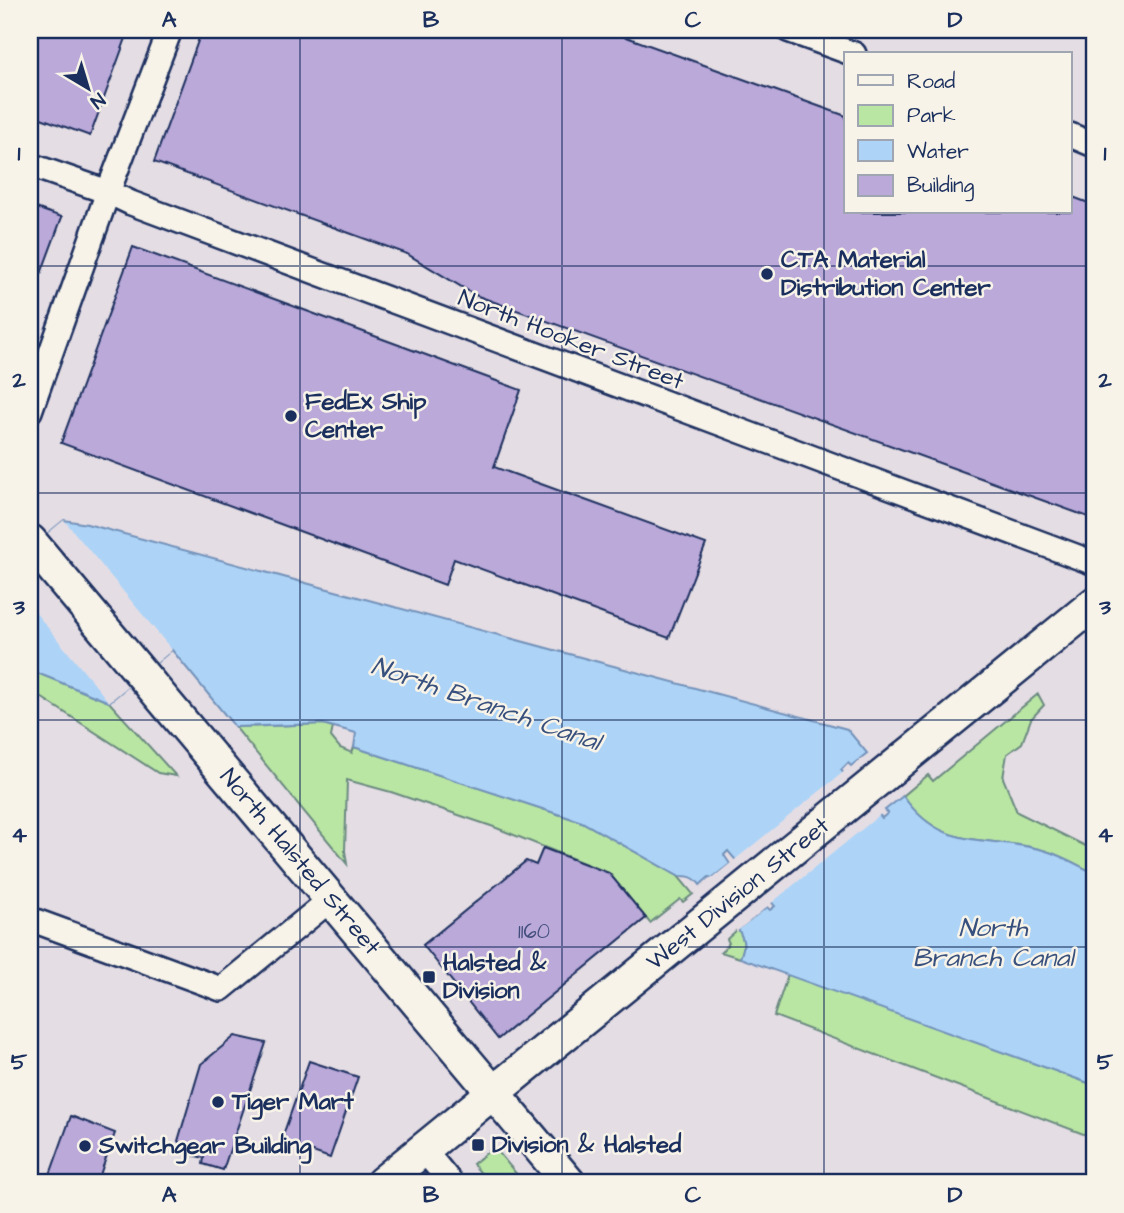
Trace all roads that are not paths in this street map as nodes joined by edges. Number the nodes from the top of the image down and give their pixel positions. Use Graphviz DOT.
graph roads {
  1 [pos="170,30"];
  2 [pos="788,30"];
  3 [pos="848,52"];
  4 [pos="1072,136"];
  5 [pos="1094,145"];
  6 [pos="30,165"];
  7 [pos="108,192"];
  8 [pos="30,411"];
  9 [pos="31,543"];
  10 [pos="1094,563"];
  11 [pos="1094,604"];
  12 [pos="331,899"];
  13 [pos="30,919"];
  14 [pos="494,1092"];
  15 [pos="423,1149"];
  16 [pos="382,1183"];
  17 [pos="451,1183"];
  18 [pos="569,1183"];
  1 -- 7 [label="street"];
  2 -- 3 [label="street"];
  4 -- 5 [label="street"];
  6 -- 7 [label="street, North Hooker Street"];
  7 -- 8 [label="street"];
  7 -- 10 [label="street, North Hooker Street"];
  9 -- 12 [label="main road, North Halsted Street"];
  11 -- 14 [label="main road, West Division Street"];
  12 -- 13 [label="street"];
  12 -- 14 [label="main road, North Halsted Street"];
  14 -- 15 [label="main road, West Division Street"];
  14 -- 18 [label="main road, North Halsted Street"];
  15 -- 16 [label="main road, West Division Street"];
  15 -- 17 [label="street"];
}
